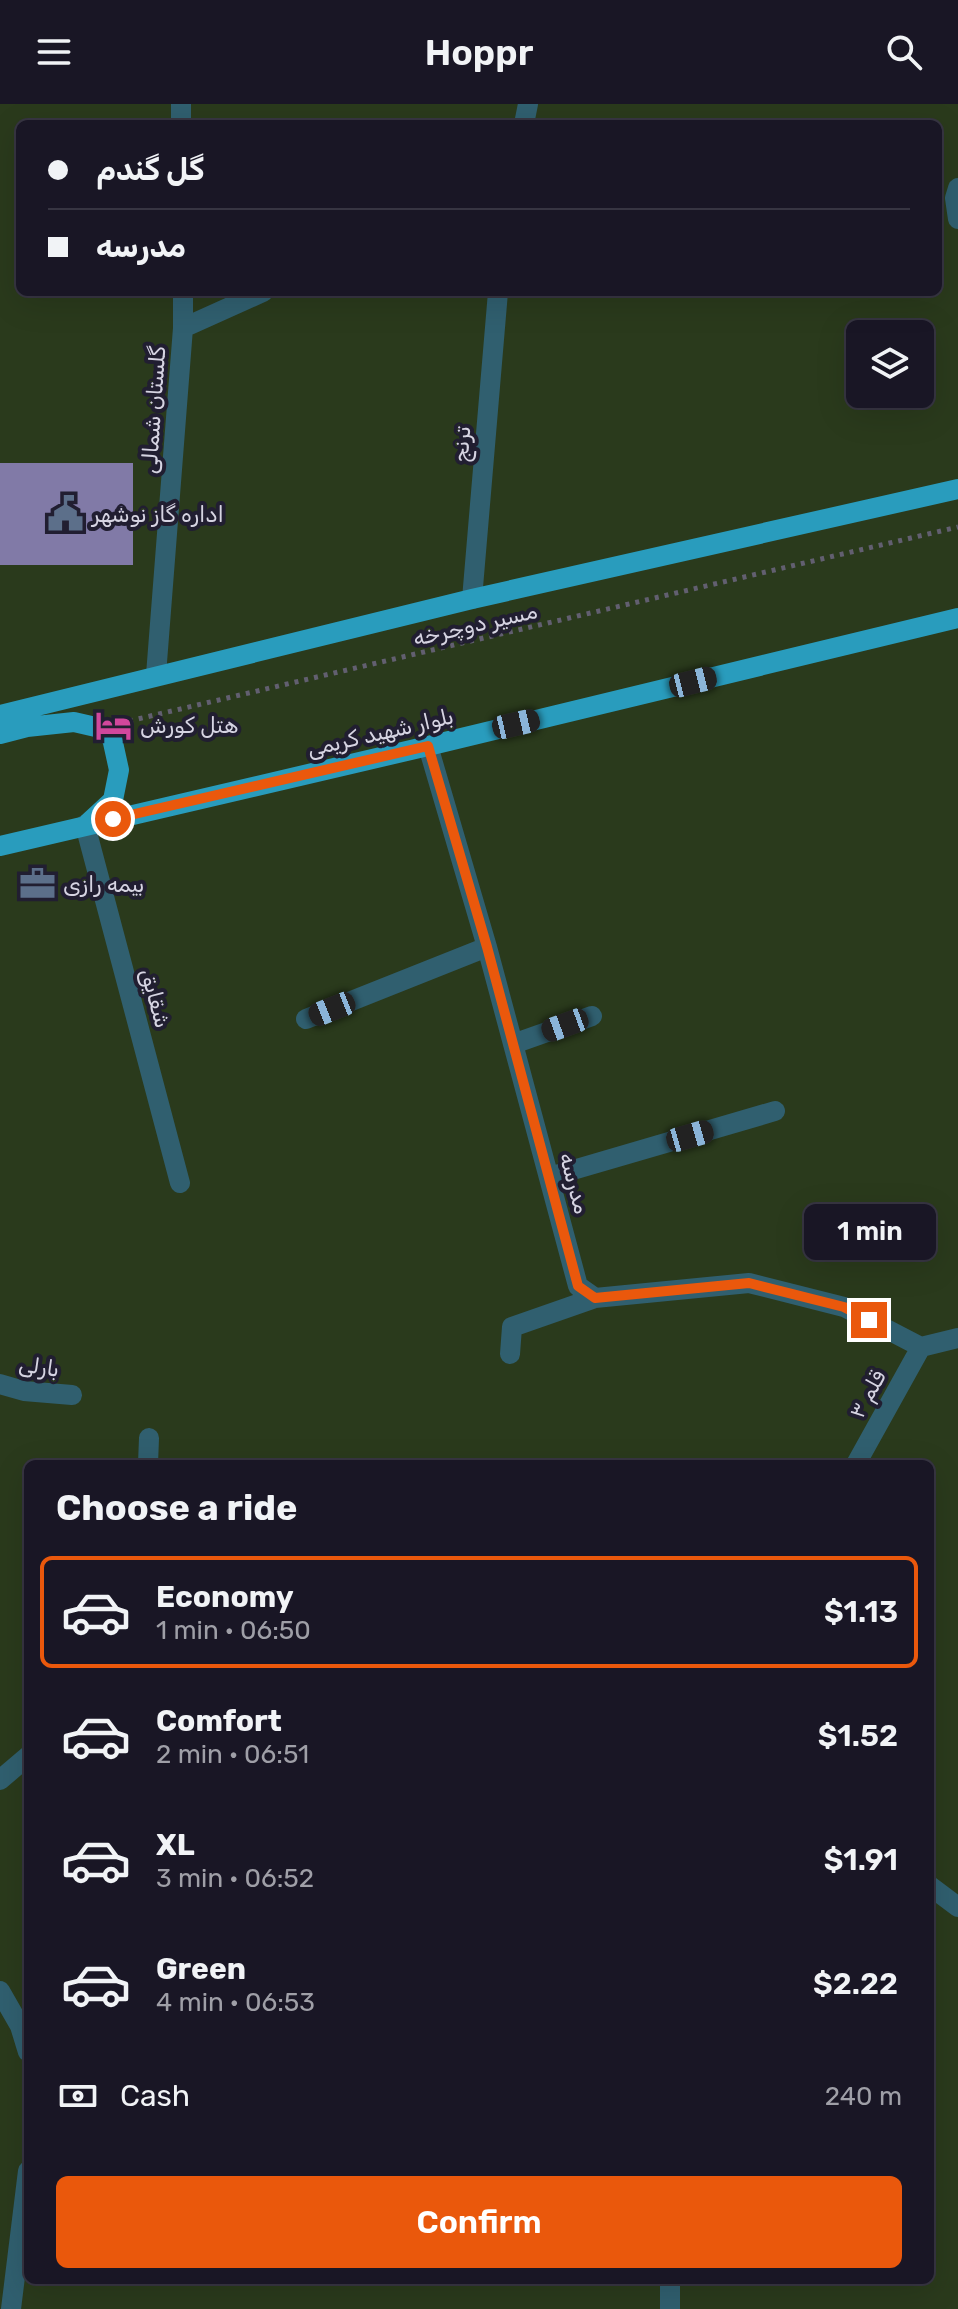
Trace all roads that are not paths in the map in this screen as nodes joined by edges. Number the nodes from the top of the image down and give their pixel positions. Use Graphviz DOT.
graph roads {
  1 [pos="958,188"];
  2 [pos="958,219"];
  3 [pos="183,296"];
  4 [pos="254,296"];
  5 [pos="498,296"];
  6 [pos="183,328"];
  7 [pos="958,489"];
  8 [pos="472,599"];
  9 [pos="958,618"];
  10 [pos="156,675"];
  11 [pos="0,715"];
  12 [pos="0,734"];
  13 [pos="428,746"];
  14 [pos="85,825"];
  15 [pos="0,846"];
  16 [pos="487,947"];
  17 [pos="592,1016"];
  18 [pos="306,1019"];
  19 [pos="513,1044"];
  20 [pos="775,1111"];
  21 [pos="549,1177"];
  22 [pos="180,1183"];
  23 [pos="595,1298"];
  24 [pos="958,1338"];
  25 [pos="921,1347"];
  26 [pos="510,1354"];
  27 [pos="0,1384"];
  28 [pos="72,1395"];
  29 [pos="149,1438"];
  30 [pos="148,1460"];
  31 [pos="858,1460"];
  32 [pos="24,1759"];
  33 [pos="0,1780"];
  34 [pos="934,1889"];
  35 [pos="958,1907"];
  36 [pos="0,1991"];
  37 [pos="24,2039"];
  38 [pos="24,2203"];
  39 [pos="670,2284"];
  40 [pos="11,2309"];
  41 [pos="670,2309"];
  1 -- 2 [label="street"];
  3 -- 6 [label="street, گلستان شمالی"];
  4 -- 6 [label="street"];
  5 -- 8 [label="street, ترنج"];
  6 -- 10 [label="street, گلستان شمالی"];
  7 -- 8 [label="main road"];
  8 -- 10 [label="main road"];
  9 -- 13 [label="main road, بلوار شهید کریمی"];
  10 -- 11 [label="main road"];
  12 -- 14 [label="main road"];
  13 -- 14 [label="main road, بلوار شهید کریمی"];
  13 -- 16 [label="street, مدرسه"];
  14 -- 15 [label="main road, بلوار شهید کریمی"];
  14 -- 22 [label="street, شقایق"];
  16 -- 18 [label="street"];
  16 -- 19 [label="street, مدرسه"];
  17 -- 19 [label="street"];
  19 -- 21 [label="street, مدرسه"];
  20 -- 21 [label="street"];
  21 -- 23 [label="street, مدرسه"];
  23 -- 25 [label="street"];
  23 -- 26 [label="street"];
  24 -- 25 [label="street"];
  25 -- 31 [label="street, قلم ۳"];
  27 -- 28 [label="street, بارلی"];
  29 -- 30 [label="street"];
  32 -- 33 [label="street"];
  34 -- 35 [label="street"];
  36 -- 37 [label="street"];
  38 -- 40 [label="street"];
  39 -- 41 [label="street"];
}
